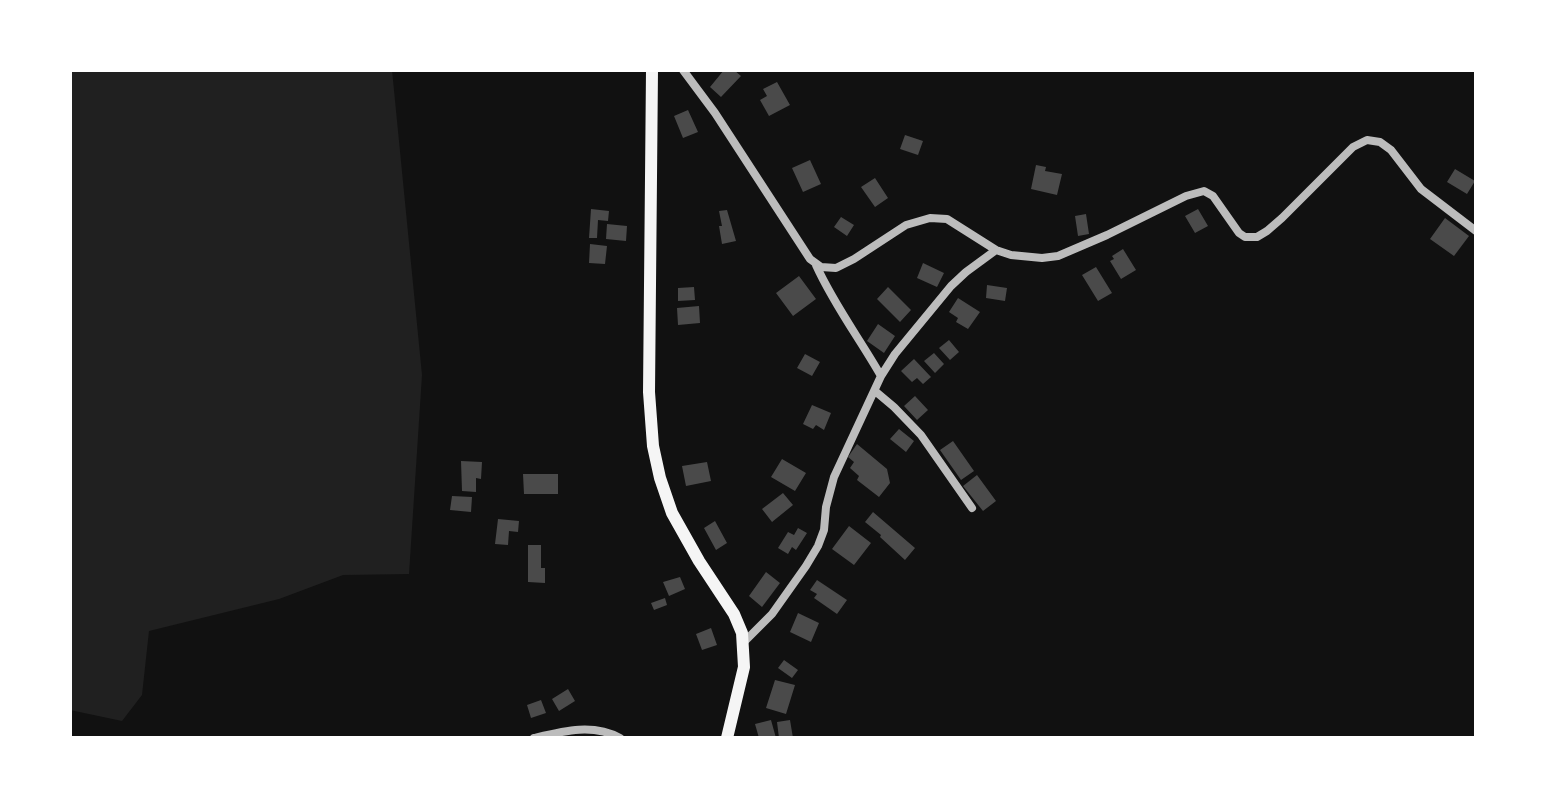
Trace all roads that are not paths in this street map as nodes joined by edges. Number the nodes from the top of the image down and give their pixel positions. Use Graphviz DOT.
graph roads {
  1 [pos="652,70"];
  2 [pos="683,70"];
  3 [pos="1476,231"];
  4 [pos="996,250"];
  5 [pos="816,265"];
  6 [pos="881,376"];
  7 [pos="875,391"];
  8 [pos="972,508"];
  9 [pos="743,643"];
  10 [pos="534,738"];
  11 [pos="620,738"];
  12 [pos="727,738"];
  1 -- 9 [label="main road"];
  2 -- 5 [label="street"];
  3 -- 4 [label="street"];
  4 -- 5 [label="street"];
  4 -- 6 [label="street"];
  5 -- 6 [label="street"];
  6 -- 7 [label="street"];
  7 -- 8 [label="street"];
  7 -- 9 [label="street"];
  9 -- 12 [label="main road"];
  10 -- 11 [label="street"];
}
